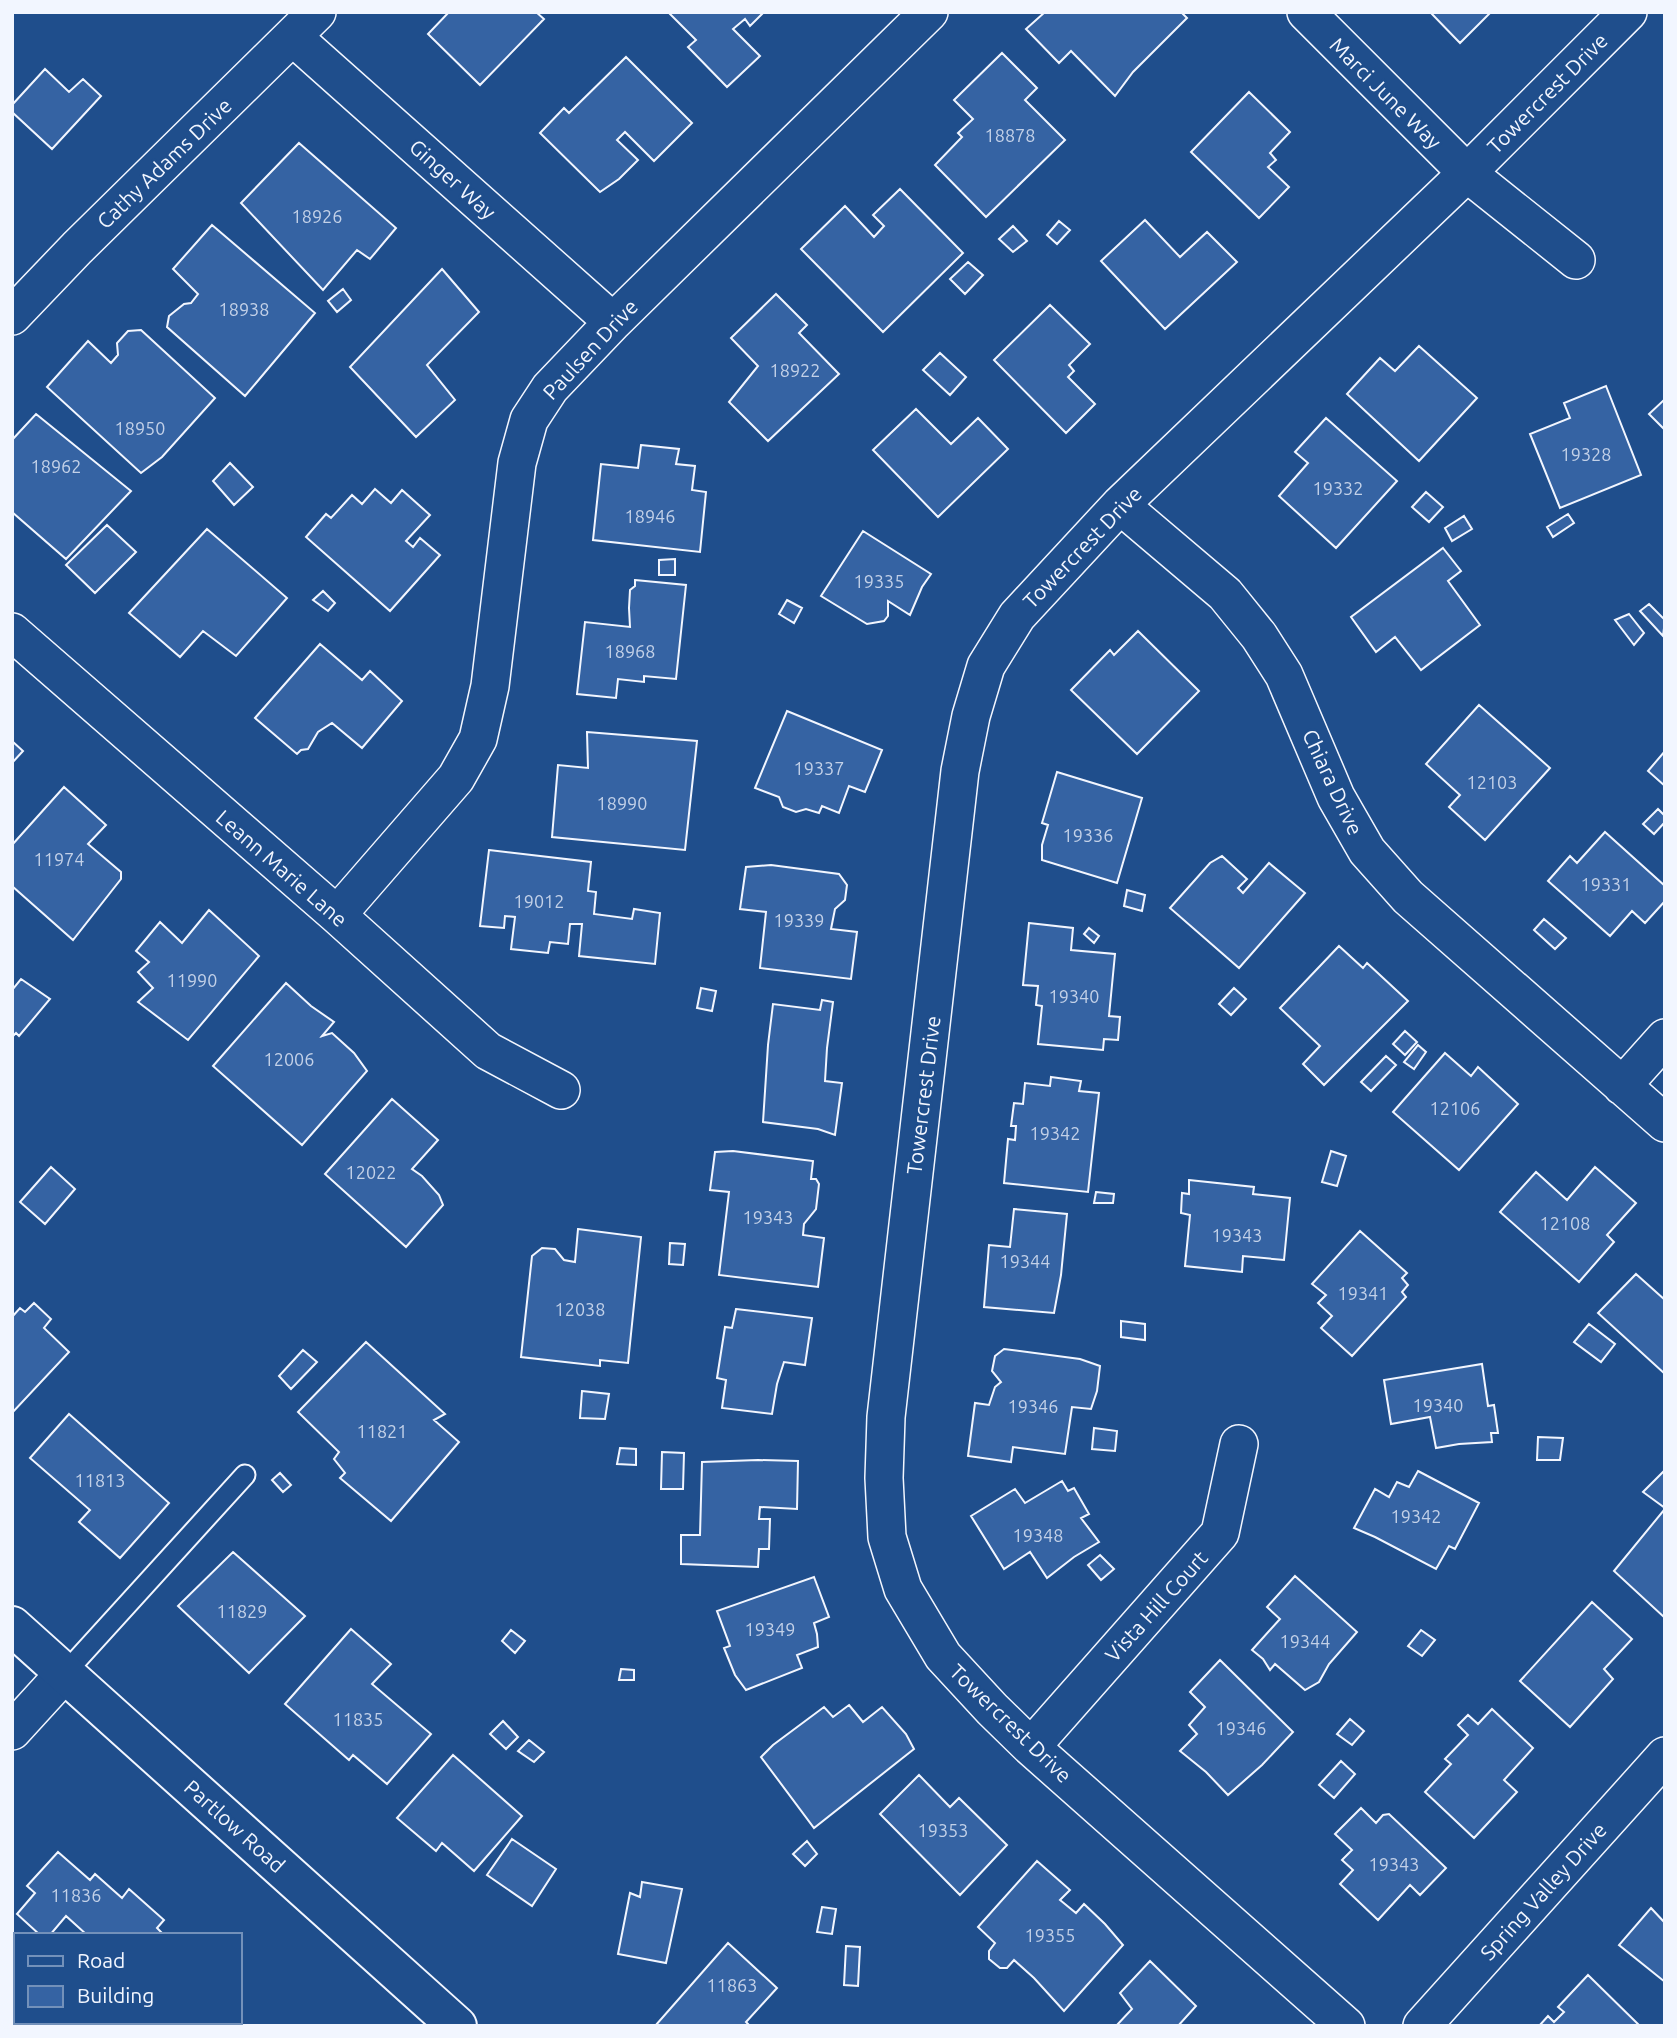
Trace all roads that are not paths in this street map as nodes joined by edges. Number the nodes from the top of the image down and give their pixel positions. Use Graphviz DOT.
graph roads {
  1 [pos="929,12"];
  2 [pos="1306,12"];
  3 [pos="1628,12"];
  4 [pos="305,24"];
  5 [pos="1467,173"];
  6 [pos="1576,260"];
  7 [pos="12,316"];
  8 [pos="613,322"];
  9 [pos="1120,505"];
  10 [pos="12,632"];
  11 [pos="337,915"];
  12 [pos="1665,1038"];
  13 [pos="1622,1086"];
  14 [pos="561,1090"];
  15 [pos="1665,1123"];
  16 [pos="1240,1444"];
  17 [pos="245,1475"];
  18 [pos="12,1626"];
  19 [pos="65,1673"];
  20 [pos="12,1731"];
  21 [pos="1031,1747"];
  22 [pos="1665,1756"];
  23 [pos="457,2026"];
  24 [pos="1346,2026"];
  25 [pos="1422,2026"];
  1 -- 8 [label="street, Paulsen Drive"];
  2 -- 5 [label="street, Marci June Way"];
  3 -- 5 [label="street, Towercrest Drive"];
  4 -- 7 [label="street, Cathy Adams Drive"];
  4 -- 8 [label="street, Ginger Way"];
  5 -- 6 [label="street"];
  5 -- 9 [label="street, Towercrest Drive"];
  8 -- 11 [label="street, Paulsen Drive"];
  9 -- 13 [label="street, Chiara Drive"];
  9 -- 21 [label="street, Towercrest Drive"];
  10 -- 11 [label="street, Leann Marie Lane"];
  11 -- 14 [label="street, Leann Marie Lane"];
  12 -- 13 [label="street"];
  13 -- 15 [label="street, Chiara Drive"];
  16 -- 21 [label="street, Vista Hill Court"];
  17 -- 19 [label="lane"];
  18 -- 19 [label="street, Partlow Road"];
  19 -- 20 [label="street"];
  19 -- 23 [label="street, Partlow Road"];
  21 -- 24 [label="street, Towercrest Drive"];
  22 -- 25 [label="street, Spring Valley Drive"];
}
